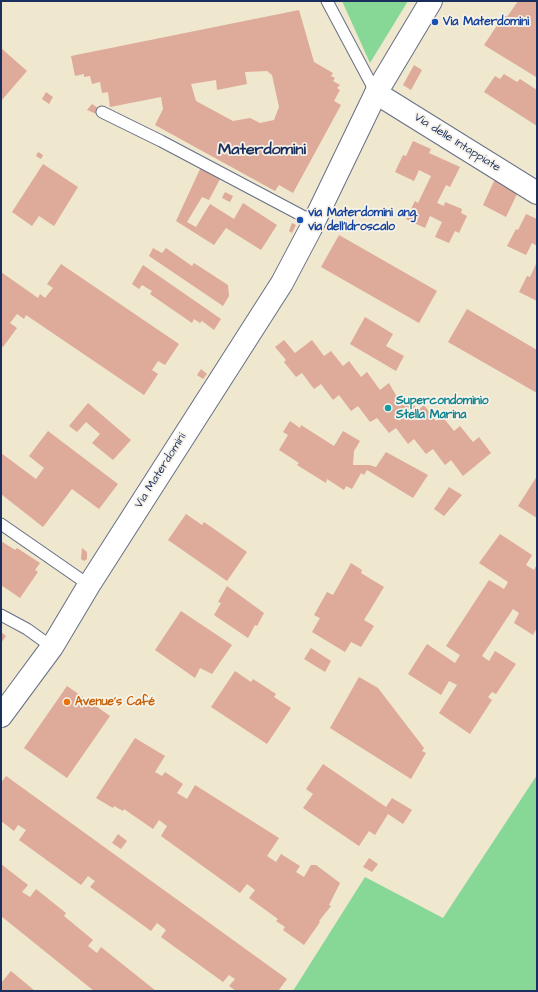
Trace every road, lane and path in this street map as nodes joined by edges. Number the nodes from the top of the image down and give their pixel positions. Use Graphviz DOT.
graph roads {
  1 [pos="327,1"];
  2 [pos="431,1"];
  3 [pos="376,93"];
  4 [pos="102,112"];
  5 [pos="537,193"];
  6 [pos="314,222"];
  7 [pos="1,524"];
  8 [pos="89,585"];
  9 [pos="1,615"];
  10 [pos="52,647"];
  11 [pos="1,716"];
  1 -- 3 [label="lane"];
  2 -- 3 [label="street, Via Materdomini"];
  3 -- 5 [label="street, Via delle Intappiate"];
  3 -- 6 [label="street, Via Materdomini"];
  4 -- 6 [label="lane"];
  6 -- 8 [label="street, Via Materdomini"];
  7 -- 8 [label="lane"];
  8 -- 10 [label="street, Via Materdomini"];
  9 -- 10 [label="lane"];
  10 -- 11 [label="street, Via Materdomini"];
}
